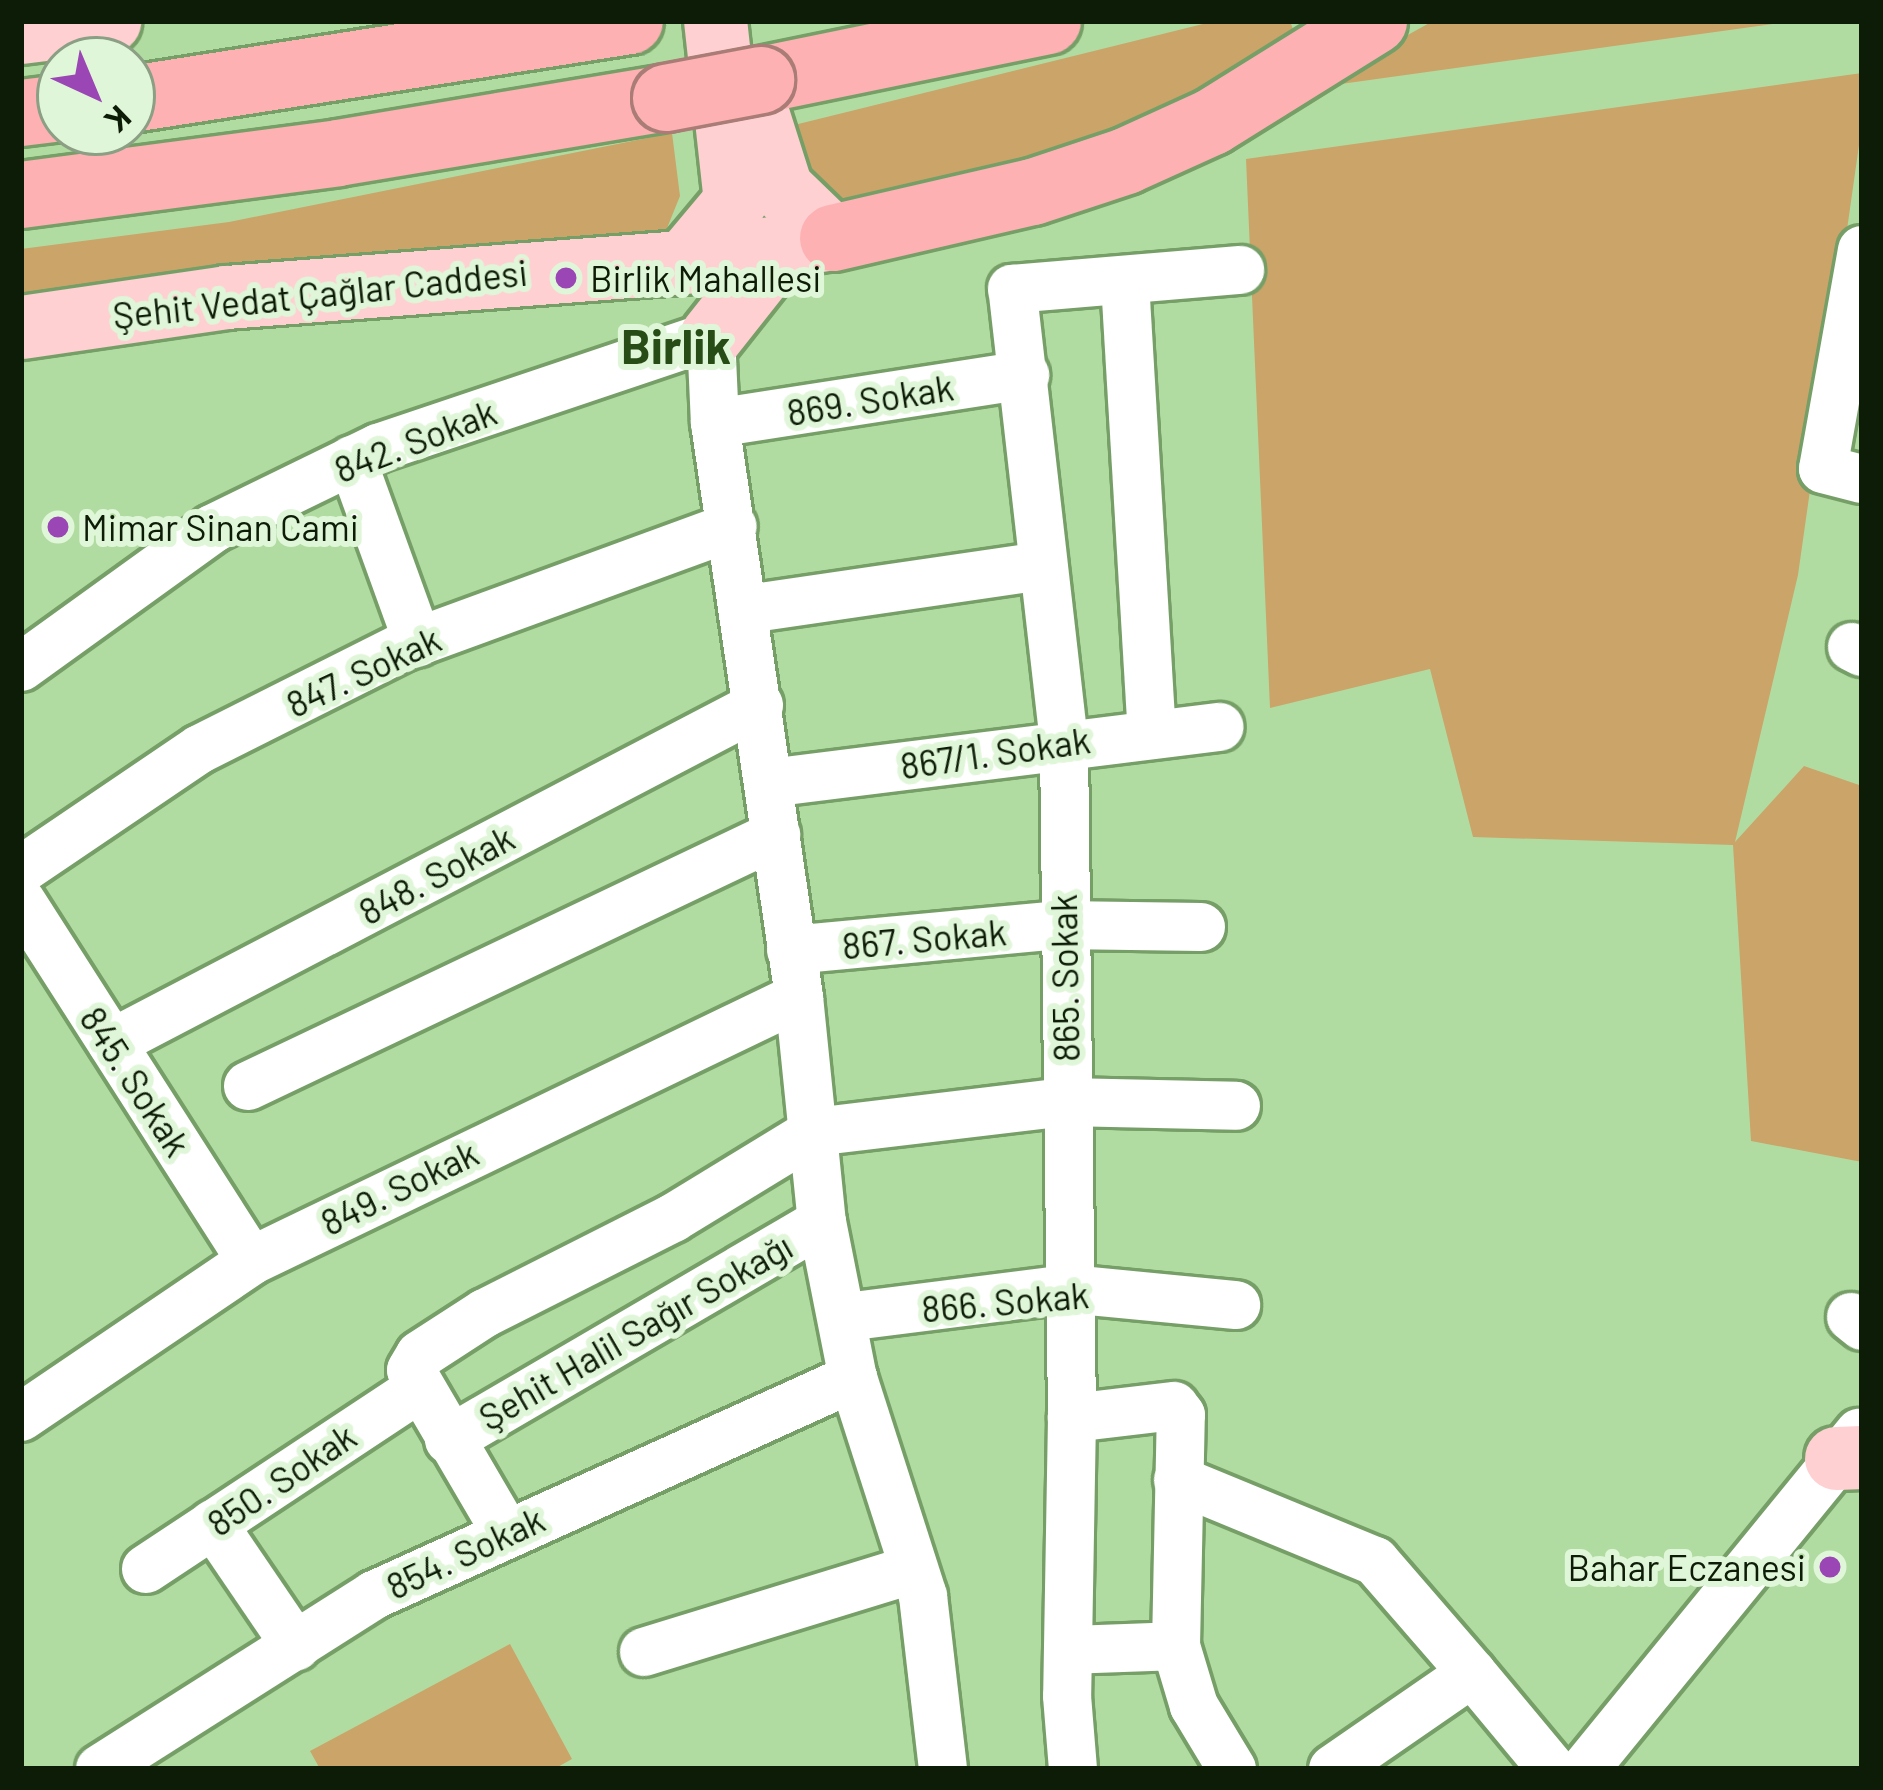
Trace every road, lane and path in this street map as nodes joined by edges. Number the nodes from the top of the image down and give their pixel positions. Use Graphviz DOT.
graph roads {
  1 [pos="109,21"];
  2 [pos="630,21"];
  3 [pos="715,21"];
  4 [pos="1048,21"];
  5 [pos="1374,21"];
  6 [pos="21,32"];
  7 [pos="750,50"];
  8 [pos="156,95"];
  9 [pos="21,195"];
  10 [pos="806,244"];
  11 [pos="1862,250"];
  12 [pos="684,262"];
  13 [pos="1240,270"];
  14 [pos="1125,282"];
  15 [pos="21,327"];
  16 [pos="711,336"];
  17 [pos="1025,375"];
  18 [pos="716,424"];
  19 [pos="352,460"];
  20 [pos="1862,479"];
  21 [pos="733,526"];
  22 [pos="1042,566"];
  23 [pos="747,609"];
  24 [pos="418,642"];
  25 [pos="21,667"];
  26 [pos="759,705"];
  27 [pos="1220,727"];
  28 [pos="1152,733"];
  29 [pos="1064,742"];
  30 [pos="770,783"];
  31 [pos="776,835"];
  32 [pos="21,870"];
  33 [pos="21,901"];
  34 [pos="1061,925"];
  35 [pos="1201,926"];
  36 [pos="795,973"];
  37 [pos="112,1043"];
  38 [pos="248,1086"];
  39 [pos="1066,1102"];
  40 [pos="1236,1106"];
  41 [pos="814,1132"];
  42 [pos="822,1222"];
  43 [pos="251,1261"];
  44 [pos="1070,1289"];
  45 [pos="1236,1305"];
  46 [pos="846,1317"];
  47 [pos="853,1378"];
  48 [pos="416,1390"];
  49 [pos="21,1417"];
  50 [pos="1072,1418"];
  51 [pos="449,1440"];
  52 [pos="1854,1448"];
  53 [pos="1178,1480"];
  54 [pos="214,1524"];
  55 [pos="505,1531"];
  56 [pos="146,1569"];
  57 [pos="914,1569"];
  58 [pos="296,1646"];
  59 [pos="1176,1646"];
  60 [pos="1069,1650"];
  61 [pos="644,1652"];
  62 [pos="1472,1673"];
  63 [pos="100,1769"];
  64 [pos="943,1769"];
  65 [pos="1073,1769"];
  66 [pos="1232,1769"];
  67 [pos="1333,1769"];
  68 [pos="1552,1769"];
  69 [pos="1585,1769"];
  1 -- 6 [label="main road"];
  2 -- 8 [label="highway"];
  3 -- 12 [label="main road"];
  4 -- 7 [label="highway"];
  5 -- 10 [label="highway"];
  7 -- 9 [label="highway, bridge"];
  7 -- 10 [label="main road"];
  10 -- 12 [label="main road, Şehit Vedat Çağlar Caddesi"];
  10 -- 16 [label="main road"];
  11 -- 20 [label="street"];
  12 -- 15 [label="main road, Şehit Vedat Çağlar Caddesi"];
  12 -- 16 [label="main road"];
  13 -- 14 [label="street, 865. Sokak"];
  14 -- 17 [label="street, 865. Sokak"];
  14 -- 28 [label="street"];
  16 -- 18 [label="street"];
  16 -- 19 [label="street, 842. Sokak"];
  17 -- 18 [label="street, 869. Sokak"];
  17 -- 22 [label="street, 865. Sokak"];
  18 -- 21 [label="street"];
  19 -- 24 [label="street"];
  19 -- 25 [label="street, 842. Sokak"];
  21 -- 23 [label="street"];
  21 -- 24 [label="street, 847. Sokak"];
  22 -- 23 [label="street"];
  22 -- 29 [label="street, 865. Sokak"];
  23 -- 26 [label="street"];
  24 -- 32 [label="street, 847. Sokak"];
  26 -- 30 [label="street"];
  26 -- 37 [label="street, 848. Sokak"];
  27 -- 28 [label="street, 867/1. Sokak"];
  28 -- 29 [label="street, 867/1. Sokak"];
  29 -- 30 [label="street, 867/1. Sokak"];
  29 -- 34 [label="street, 865. Sokak"];
  30 -- 31 [label="street"];
  31 -- 36 [label="street"];
  31 -- 38 [label="street"];
  33 -- 37 [label="street, 845. Sokak"];
  34 -- 35 [label="street, 867. Sokak"];
  34 -- 36 [label="street, 867. Sokak"];
  34 -- 39 [label="street, 865. Sokak"];
  36 -- 41 [label="street"];
  36 -- 43 [label="street, 849. Sokak"];
  37 -- 43 [label="street, 845. Sokak"];
  39 -- 40 [label="street"];
  39 -- 41 [label="street"];
  39 -- 44 [label="street, 865. Sokak"];
  41 -- 42 [label="street"];
  41 -- 48 [label="street"];
  42 -- 46 [label="street"];
  42 -- 51 [label="street, Şehit Halil Sağır Sokağı"];
  43 -- 49 [label="street, 849. Sokak"];
  44 -- 45 [label="street, 866. Sokak"];
  44 -- 46 [label="street, 866. Sokak"];
  44 -- 50 [label="street, 865. Sokak"];
  46 -- 47 [label="street"];
  47 -- 55 [label="street, 854. Sokak"];
  47 -- 57 [label="street"];
  48 -- 51 [label="street"];
  48 -- 54 [label="street, 850. Sokak"];
  50 -- 53 [label="street"];
  50 -- 60 [label="street, 865. Sokak"];
  51 -- 55 [label="street"];
  52 -- 69 [label="street"];
  53 -- 59 [label="street"];
  53 -- 62 [label="street"];
  54 -- 56 [label="street, 850. Sokak"];
  54 -- 58 [label="street"];
  55 -- 58 [label="street, 854. Sokak"];
  57 -- 61 [label="street"];
  57 -- 64 [label="street"];
  58 -- 63 [label="street, 854. Sokak"];
  59 -- 60 [label="street"];
  59 -- 66 [label="street"];
  60 -- 65 [label="street, 865. Sokak"];
  62 -- 67 [label="street"];
  62 -- 68 [label="street"];
}
